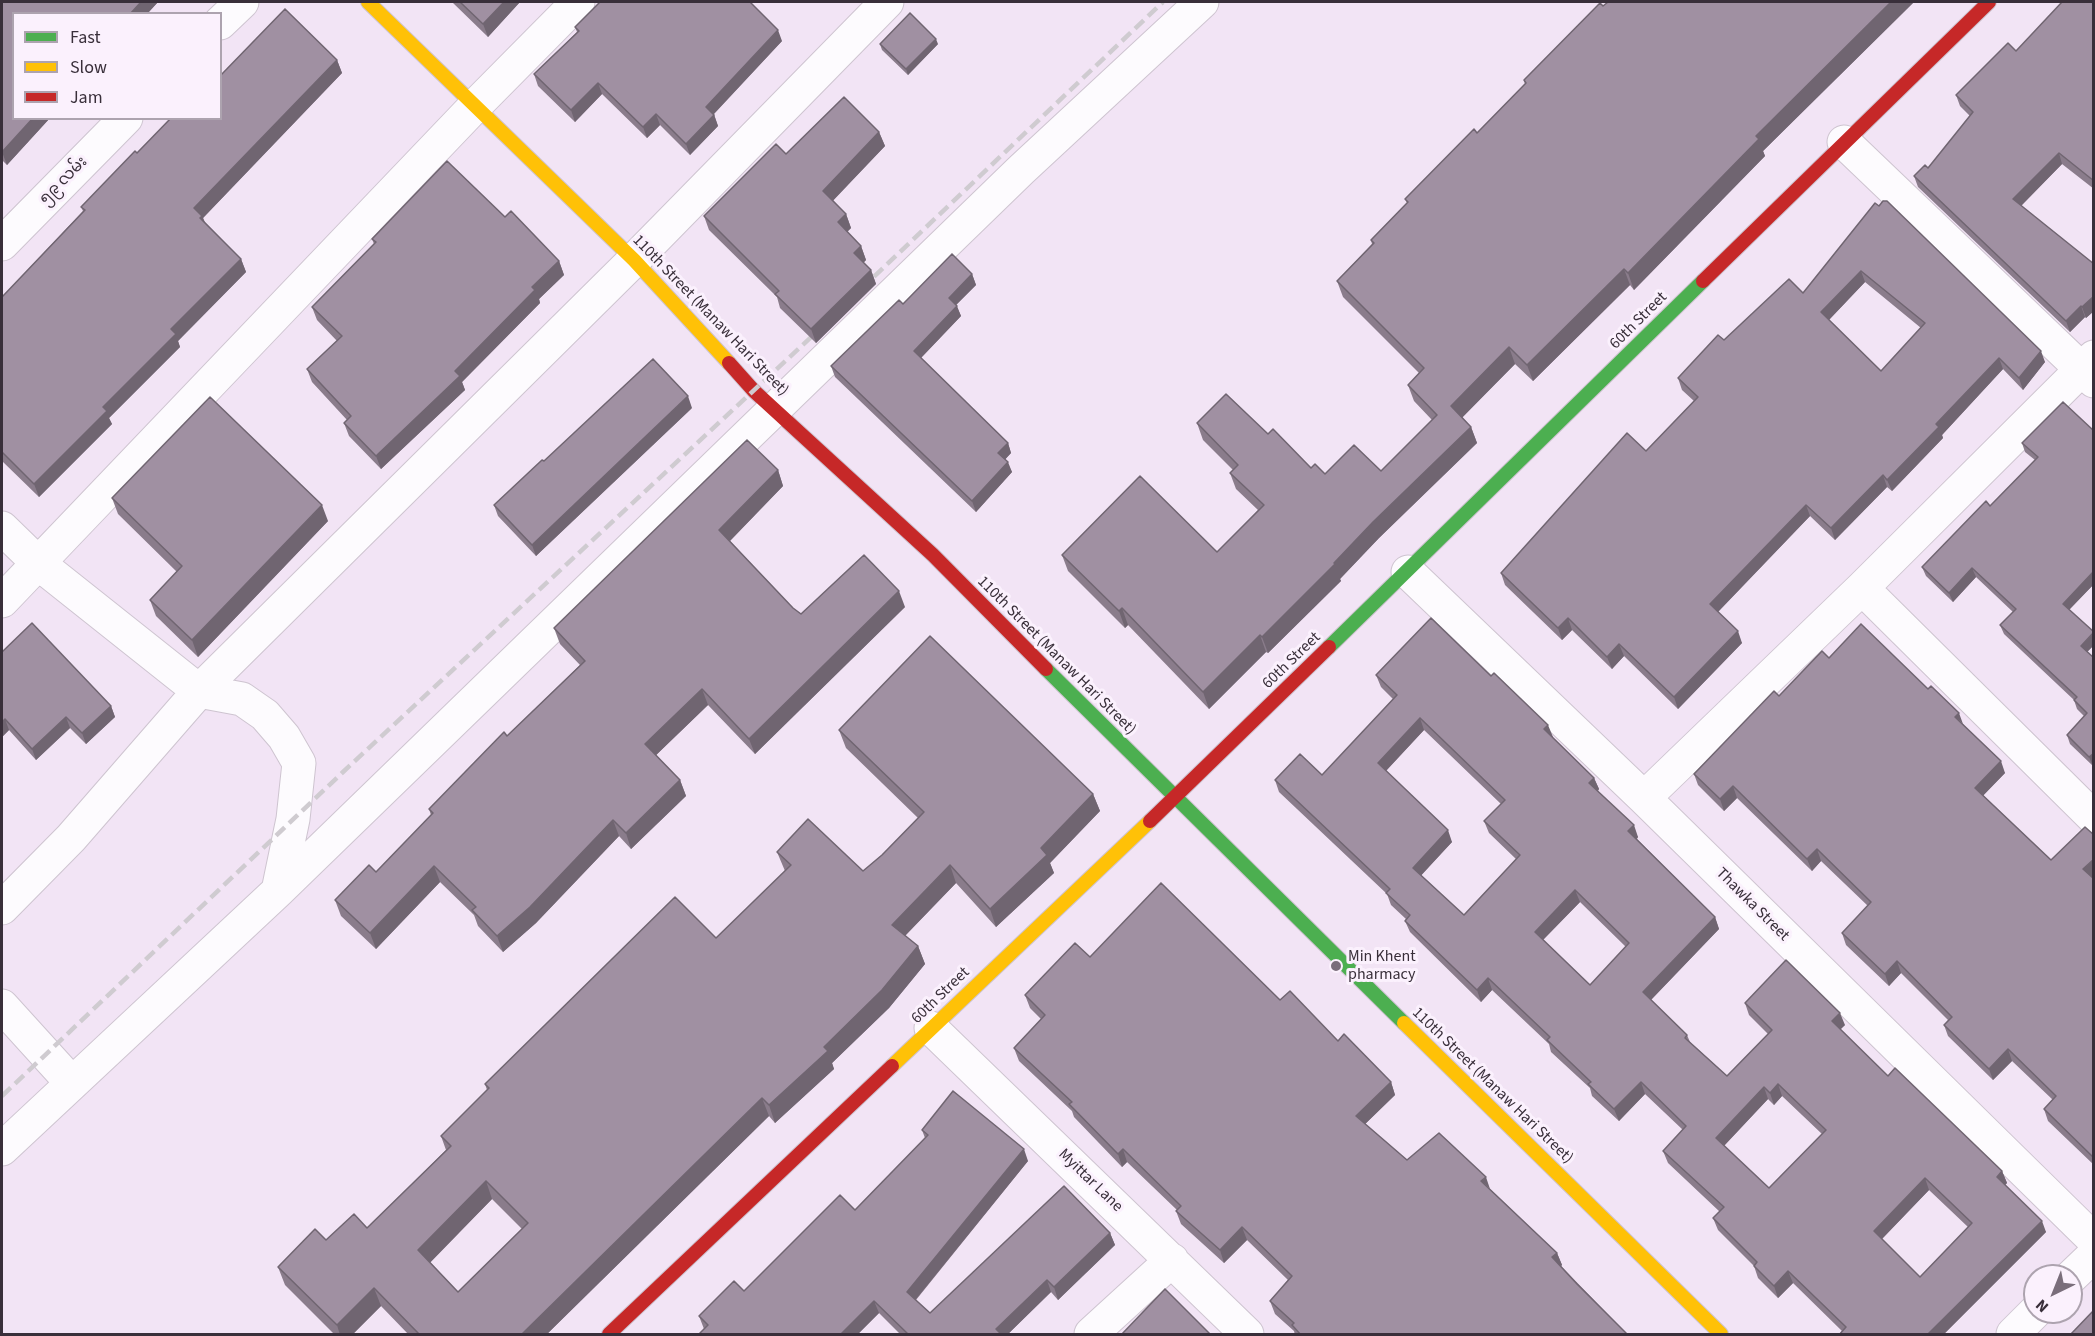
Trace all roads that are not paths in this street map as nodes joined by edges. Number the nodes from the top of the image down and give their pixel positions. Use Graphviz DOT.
graph roads {
  1 [pos="242,2"];
  2 [pos="368,2"];
  3 [pos="579,2"];
  4 [pos="887,2"];
  5 [pos="1202,2"];
  6 [pos="1989,2"];
  7 [pos="222,21"];
  8 [pos="475,106"];
  9 [pos="124,120"];
  10 [pos="1844,142"];
  11 [pos="2,244"];
  12 [pos="634,260"];
  13 [pos="2090,369"];
  14 [pos="776,410"];
  15 [pos="2,528"];
  16 [pos="38,563"];
  17 [pos="1408,572"];
  18 [pos="1862,588"];
  19 [pos="2,601"];
  20 [pos="198,691"];
  21 [pos="1174,798"];
  22 [pos="1644,798"];
  23 [pos="2094,818"];
  24 [pos="278,891"];
  25 [pos="2,908"];
  26 [pos="2,1006"];
  27 [pos="931,1028"];
  28 [pos="71,1082"];
  29 [pos="2,1149"];
  30 [pos="2094,1240"];
  31 [pos="2094,1255"];
  32 [pos="1172,1260"];
  33 [pos="2083,1266"];
  34 [pos="2024,1324"];
  35 [pos="609,1335"];
  36 [pos="1091,1335"];
  37 [pos="1247,1335"];
  38 [pos="1721,1335"];
  39 [pos="2013,1335"];
  1 -- 7 [label="street"];
  2 -- 8 [label="street, 110th Street (Manaw Hari Street)"];
  3 -- 8 [label="street"];
  4 -- 12 [label="street"];
  5 -- 14 [label="street"];
  6 -- 10 [label="street, 60th Street"];
  8 -- 12 [label="street, 110th Street (Manaw Hari Street)"];
  8 -- 16 [label="street"];
  9 -- 11 [label="street, ၅၉ လမ်း"];
  10 -- 13 [label="street"];
  10 -- 17 [label="street, 60th Street"];
  12 -- 14 [label="street, 110th Street (Manaw Hari Street)"];
  12 -- 20 [label="street"];
  13 -- 18 [label="street"];
  14 -- 21 [label="street, 110th Street (Manaw Hari Street)"];
  14 -- 24 [label="street"];
  15 -- 16 [label="street"];
  16 -- 19 [label="street"];
  16 -- 20 [label="street"];
  17 -- 21 [label="street, 60th Street"];
  17 -- 22 [label="street, Thawka Street"];
  18 -- 22 [label="street"];
  18 -- 23 [label="street"];
  20 -- 24 [label="street"];
  20 -- 25 [label="street"];
  21 -- 27 [label="street, 60th Street"];
  21 -- 38 [label="street, 110th Street (Manaw Hari Street)"];
  22 -- 30 [label="street, Thawka Street"];
  24 -- 28 [label="street"];
  26 -- 28 [label="street"];
  27 -- 32 [label="street, Myittar Lane"];
  27 -- 35 [label="street, 60th Street"];
  28 -- 29 [label="street"];
  31 -- 33 [label="street"];
  32 -- 36 [label="street"];
  32 -- 37 [label="street, Myittar Lane"];
  34 -- 39 [label="street"];
}
